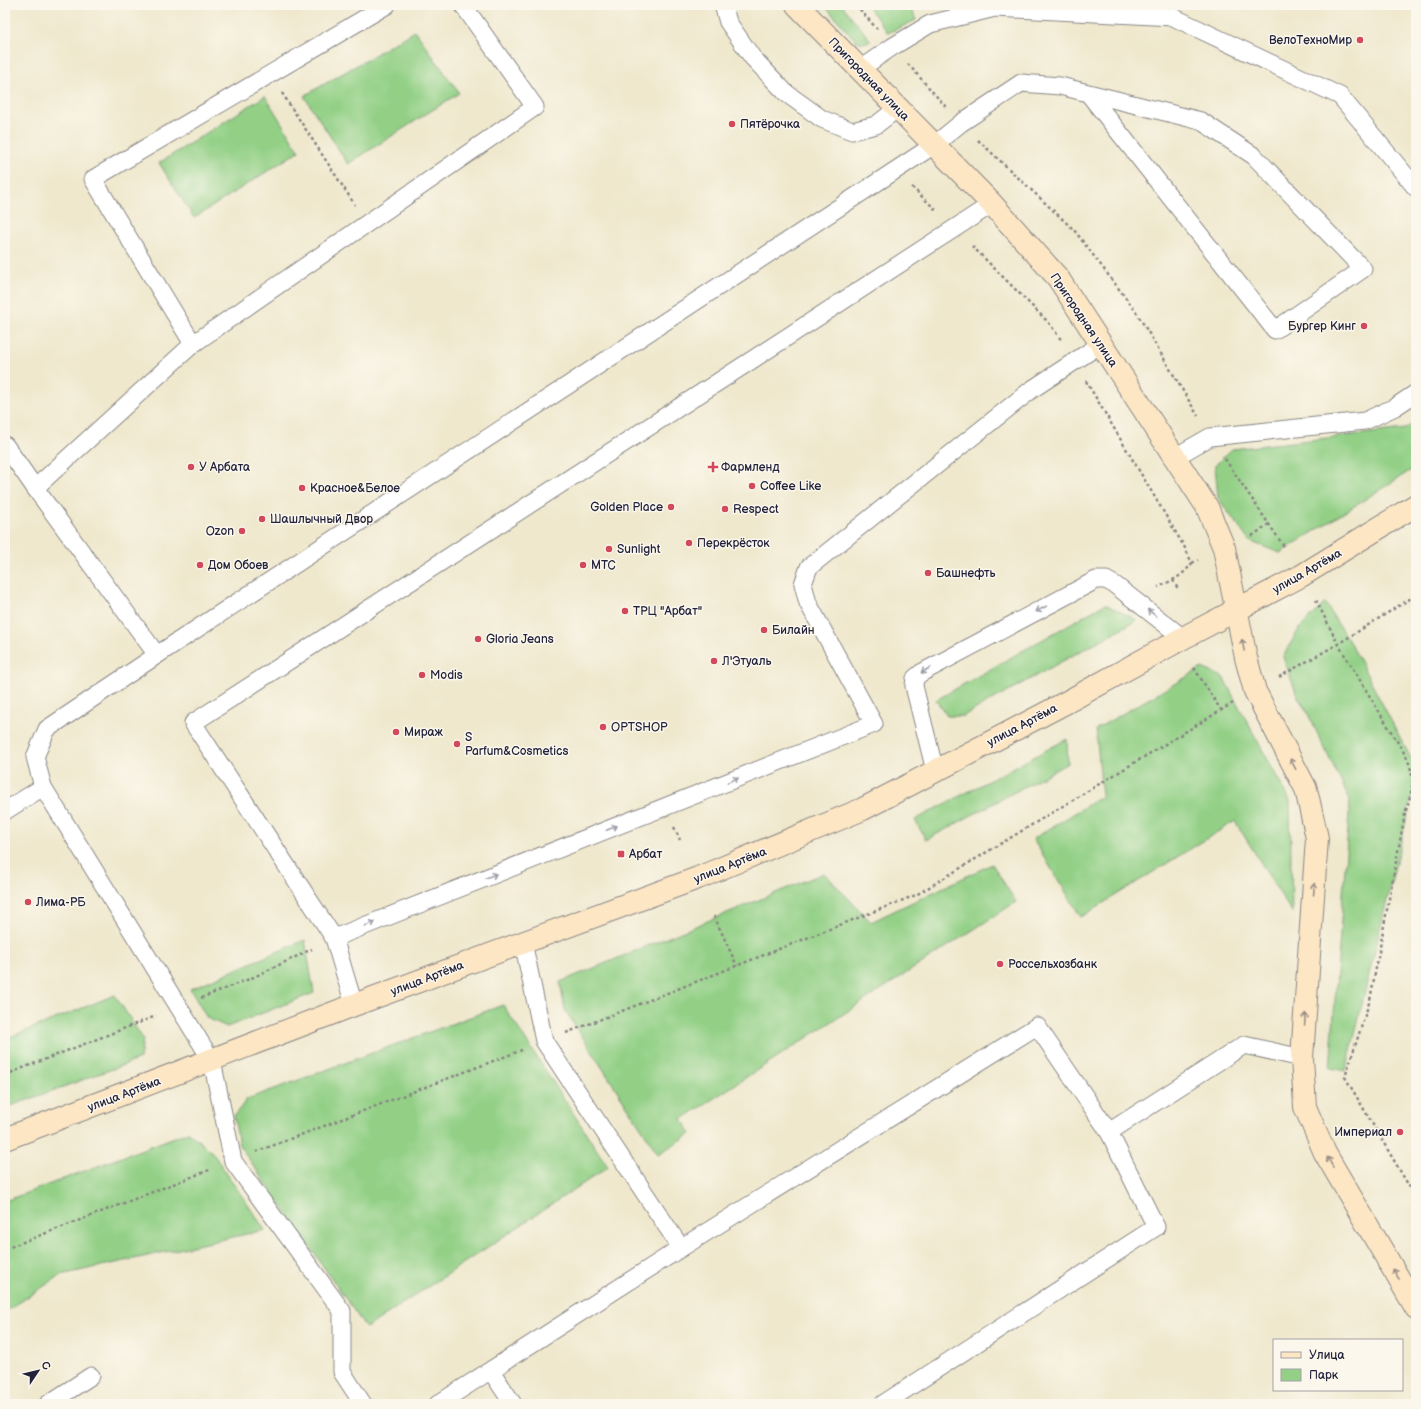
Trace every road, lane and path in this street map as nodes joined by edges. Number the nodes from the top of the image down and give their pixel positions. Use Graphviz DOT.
graph roads {
  1 [pos="387,5"];
  2 [pos="463,5"];
  3 [pos="723,5"];
  4 [pos="797,5"];
  5 [pos="860,70"];
  6 [pos="270,74"];
  7 [pos="1088,93"];
  8 [pos="898,108"];
  9 [pos="934,145"];
  10 [pos="1416,188"];
  11 [pos="992,204"];
  12 [pos="367,224"];
  13 [pos="193,344"];
  14 [pos="1101,344"];
  15 [pos="1416,393"];
  16 [pos="5,445"];
  17 [pos="1175,457"];
  18 [pos="35,488"];
  19 [pos="1416,505"];
  20 [pos="1270,523"];
  21 [pos="1252,536"];
  22 [pos="1198,560"];
  23 [pos="1192,563"];
  24 [pos="1173,580"];
  25 [pos="1178,589"];
  26 [pos="1416,595"];
  27 [pos="1316,600"];
  28 [pos="1236,611"];
  29 [pos="1183,638"];
  30 [pos="1338,644"];
  31 [pos="156,655"];
  32 [pos="1194,668"];
  33 [pos="1276,679"];
  34 [pos="1238,700"];
  35 [pos="1221,710"];
  36 [pos="935,771"];
  37 [pos="43,787"];
  38 [pos="5,811"];
  39 [pos="714,916"];
  40 [pos="334,938"];
  41 [pos="523,942"];
  42 [pos="736,966"];
  43 [pos="354,1005"];
  44 [pos="544,1042"];
  45 [pos="1302,1058"];
  46 [pos="212,1060"];
  47 [pos="1109,1132"];
  48 [pos="5,1139"];
  49 [pos="233,1161"];
  50 [pos="1416,1198"];
  51 [pos="681,1248"];
  52 [pos="5,1249"];
  53 [pos="1416,1308"];
  54 [pos="491,1371"];
  55 [pos="91,1376"];
  56 [pos="48,1404"];
  57 [pos="363,1404"];
  58 [pos="438,1404"];
  59 [pos="513,1404"];
  60 [pos="883,1404"];
  1 -- 6 [label="lane"];
  2 -- 12 [label="lane"];
  3 -- 8 [label="lane"];
  4 -- 5 [label="main road, Пригородная улица"];
  5 -- 8 [label="main road, Пригородная улица"];
  5 -- 10 [label="lane"];
  6 -- 12 [label="path"];
  6 -- 13 [label="lane"];
  7 -- 7 [label="lane"];
  7 -- 9 [label="lane"];
  8 -- 9 [label="main road, Пригородная улица"];
  9 -- 11 [label="main road, Пригородная улица"];
  9 -- 31 [label="lane"];
  11 -- 14 [label="main road, Пригородная улица"];
  11 -- 40 [label="lane"];
  12 -- 13 [label="lane"];
  13 -- 18 [label="lane"];
  14 -- 17 [label="main road, Пригородная улица"];
  40 -- 14 [label="lane, one-way"];
  15 -- 17 [label="lane"];
  16 -- 18 [label="lane"];
  17 -- 28 [label="main road, Пригородная улица"];
  18 -- 31 [label="lane"];
  19 -- 28 [label="main road, улица Артёма"];
  20 -- 21 [label="path"];
  22 -- 23 [label="path"];
  24 -- 25 [label="path"];
  26 -- 30 [label="path"];
  27 -- 30 [label="path"];
  28 -- 29 [label="main road, улица Артёма"];
  45 -- 28 [label="main road, Пригородная улица, one-way"];
  29 -- 36 [label="main road, улица Артёма"];
  29 -- 36 [label="lane, one-way"];
  30 -- 33 [label="path"];
  30 -- 50 [label="path"];
  31 -- 37 [label="lane"];
  32 -- 35 [label="path"];
  34 -- 35 [label="path"];
  35 -- 42 [label="path"];
  36 -- 41 [label="main road, улица Артёма"];
  37 -- 38 [label="lane"];
  37 -- 46 [label="lane"];
  39 -- 42 [label="path"];
  40 -- 43 [label="lane"];
  41 -- 43 [label="main road, улица Артёма"];
  41 -- 44 [label="lane"];
  42 -- 44 [label="path"];
  43 -- 46 [label="main road, улица Артёма"];
  44 -- 49 [label="path"];
  44 -- 51 [label="lane"];
  45 -- 47 [label="lane"];
  53 -- 45 [label="main road, Пригородная улица, one-way"];
  46 -- 48 [label="main road, улица Артёма"];
  46 -- 49 [label="lane"];
  47 -- 51 [label="lane"];
  47 -- 60 [label="lane"];
  49 -- 52 [label="path"];
  49 -- 57 [label="lane"];
  51 -- 54 [label="lane"];
  54 -- 58 [label="lane"];
  54 -- 59 [label="lane"];
  55 -- 56 [label="lane"];
}
